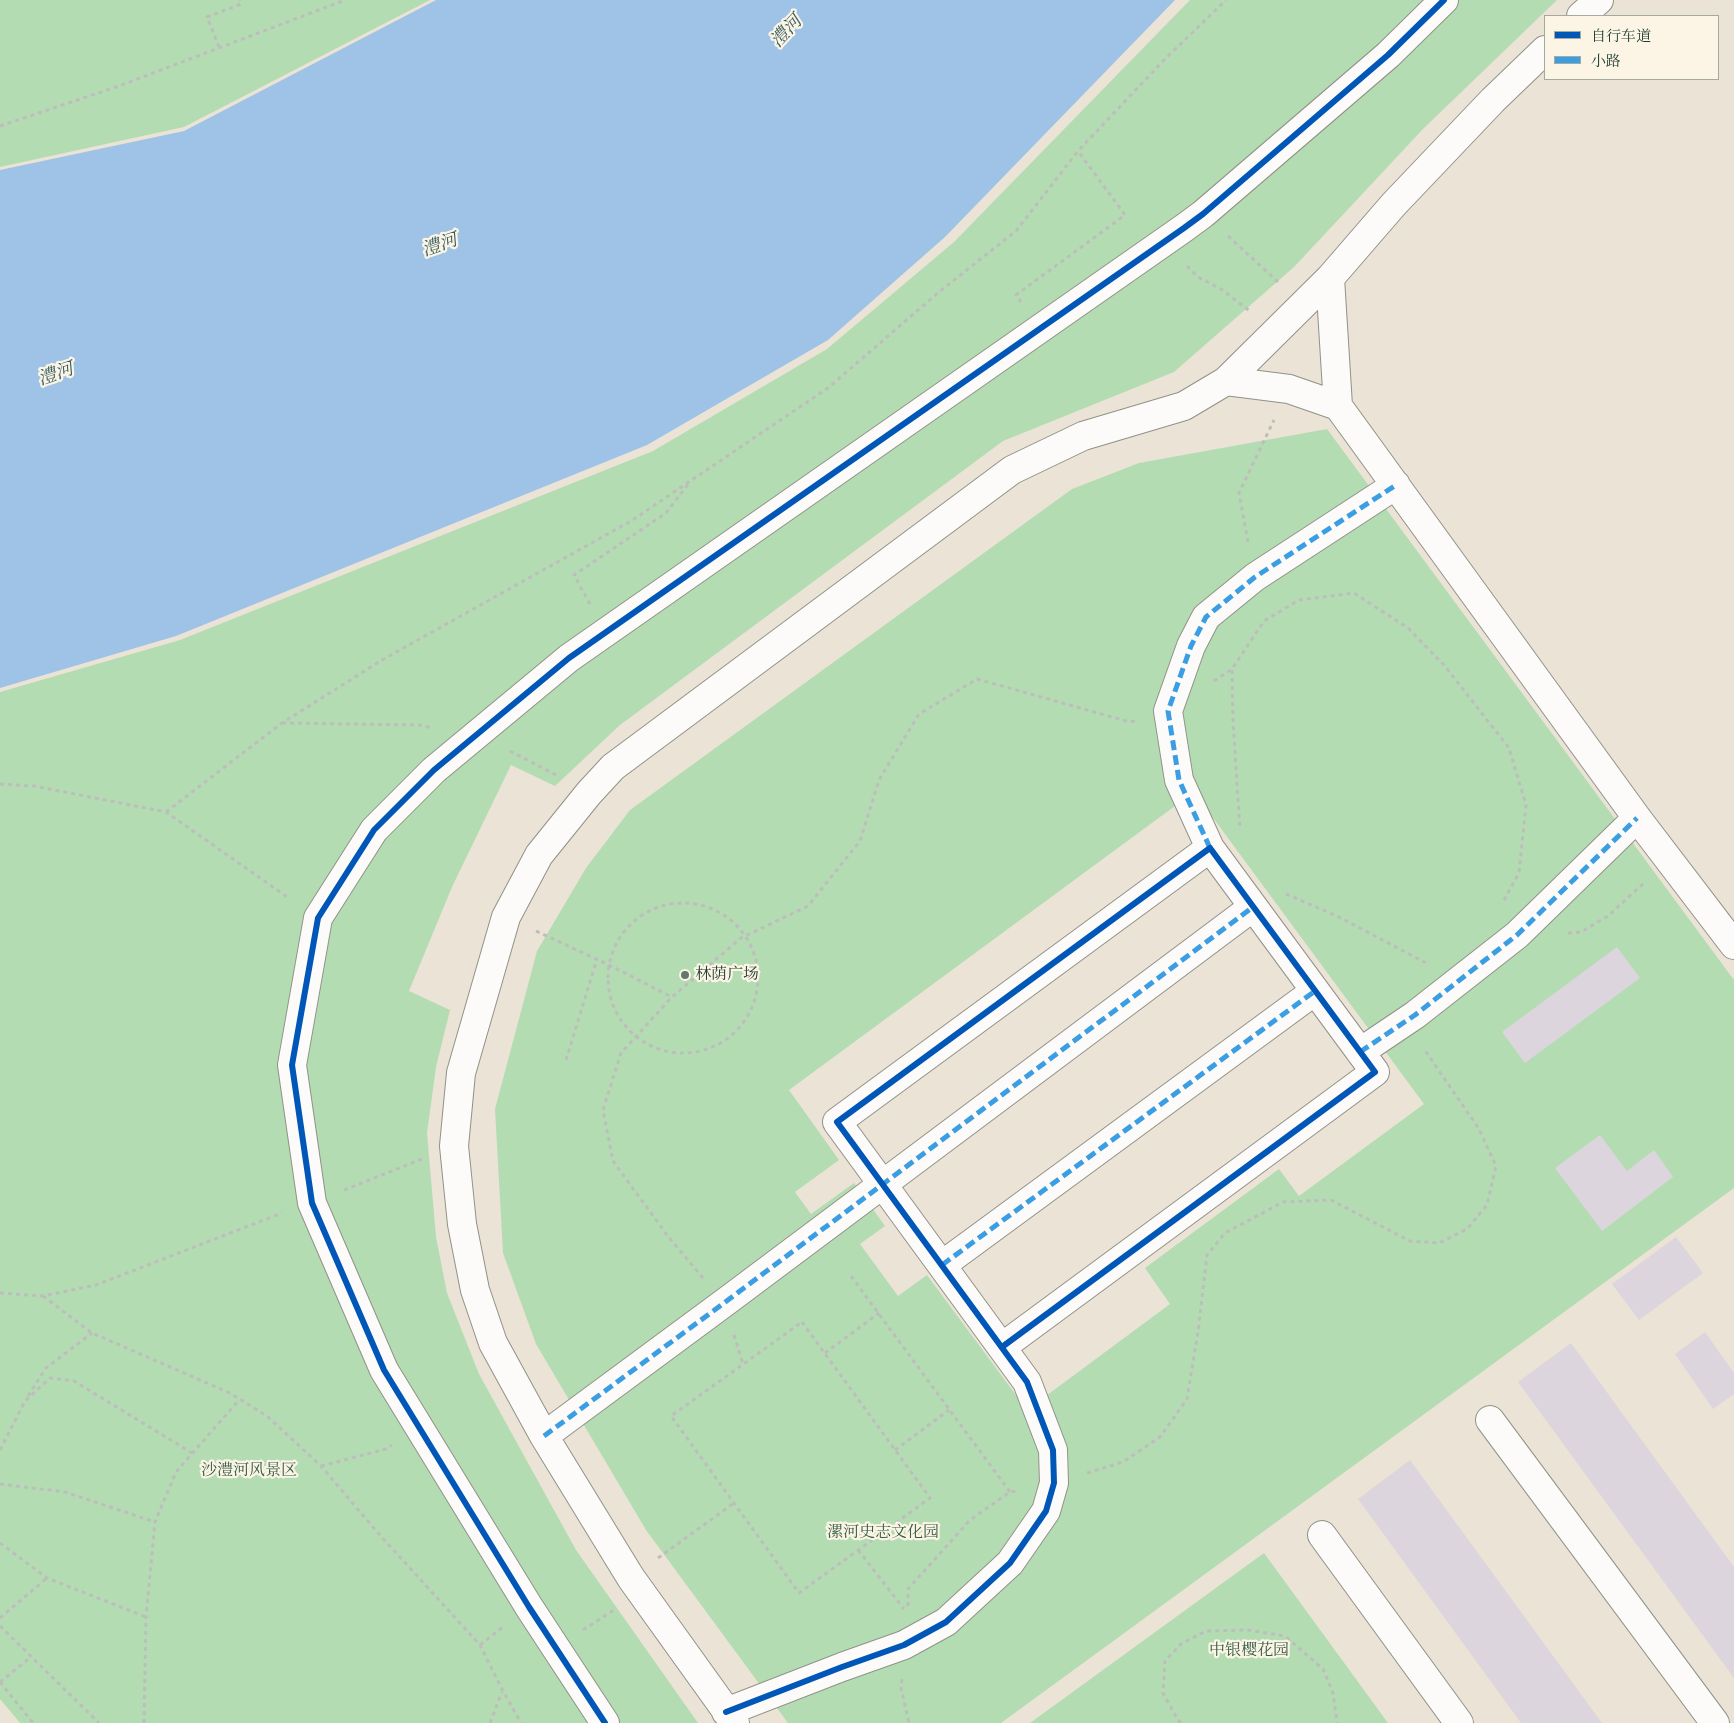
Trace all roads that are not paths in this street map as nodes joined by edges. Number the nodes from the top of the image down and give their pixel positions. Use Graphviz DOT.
graph roads {
  1 [pos="1416,0"];
  2 [pos="1444,0"];
  3 [pos="1598,0"];
  4 [pos="1582,15"];
  5 [pos="1544,51"];
  6 [pos="1388,55"];
  7 [pos="1330,278"];
  8 [pos="1226,381"];
  9 [pos="1338,406"];
  10 [pos="1396,485"];
  11 [pos="1636,818"];
  12 [pos="1210,848"];
  13 [pos="1253,907"];
  14 [pos="1734,945"];
  15 [pos="1315,991"];
  16 [pos="1360,1052"];
  17 [pos="882,1184"];
  18 [pos="942,1265"];
  19 [pos="1002,1347"];
  20 [pos="1490,1420"];
  21 [pos="544,1436"];
  22 [pos="1322,1535"];
  23 [pos="730,1718"];
  24 [pos="605,1723"];
  25 [pos="1459,1723"];
  26 [pos="1715,1723"];
  1 -- 6 [label="street"];
  2 -- 6 [label="street"];
  3 -- 4 [label="street"];
  5 -- 7 [label="street"];
  6 -- 24 [label="street"];
  7 -- 8 [label="street"];
  7 -- 9 [label="street"];
  8 -- 9 [label="street"];
  8 -- 21 [label="street"];
  9 -- 10 [label="street"];
  10 -- 11 [label="street"];
  10 -- 12 [label="street"];
  11 -- 14 [label="street"];
  11 -- 16 [label="street"];
  12 -- 13 [label="street"];
  12 -- 17 [label="street"];
  13 -- 15 [label="street"];
  13 -- 17 [label="street"];
  15 -- 16 [label="street"];
  15 -- 18 [label="street"];
  16 -- 19 [label="street"];
  17 -- 18 [label="street"];
  17 -- 21 [label="street"];
  18 -- 19 [label="street"];
  19 -- 23 [label="street"];
  20 -- 26 [label="street"];
  21 -- 23 [label="street"];
  22 -- 25 [label="street"];
}
